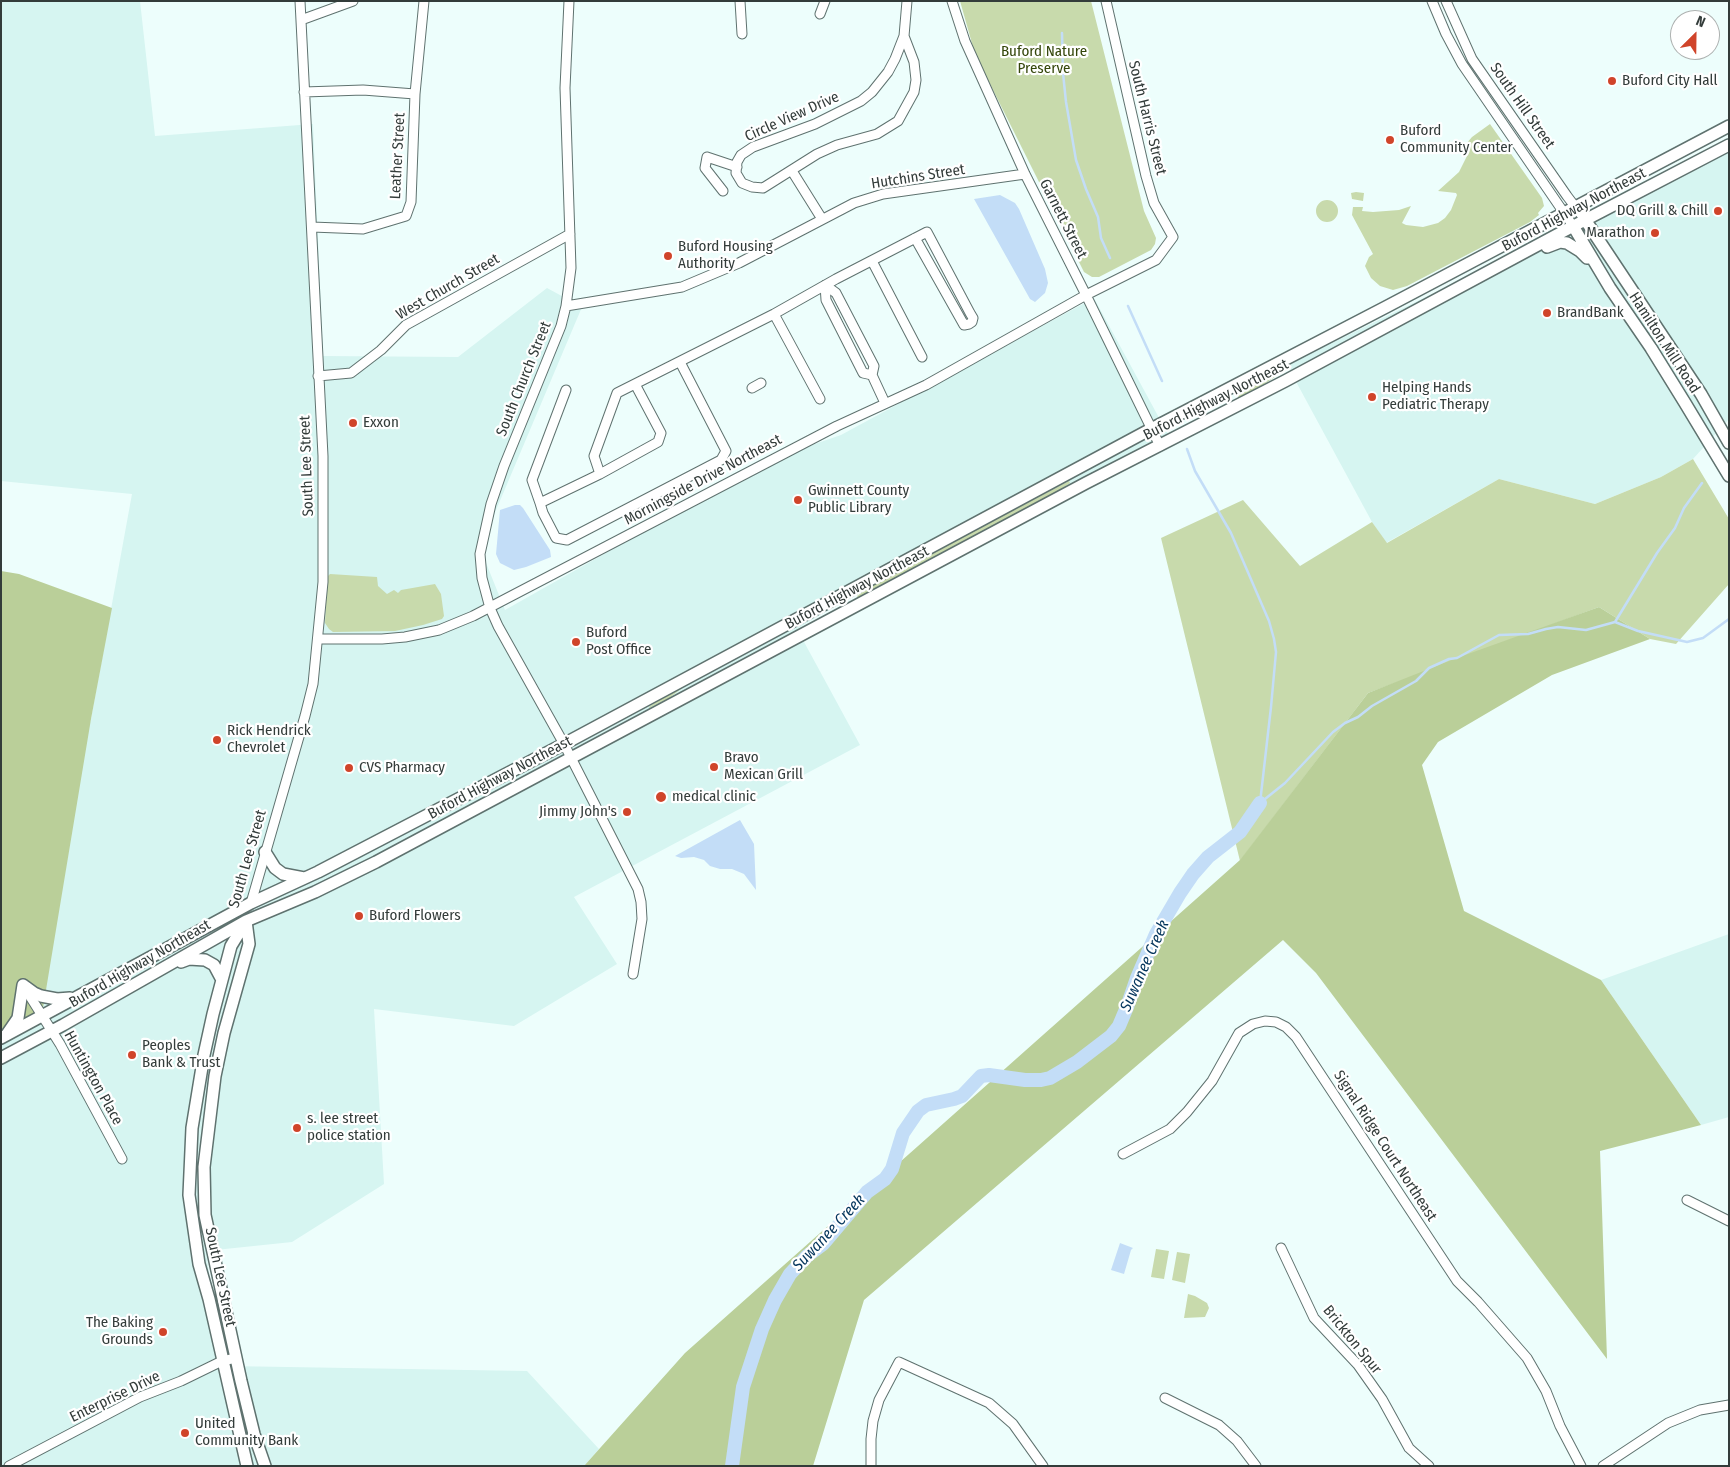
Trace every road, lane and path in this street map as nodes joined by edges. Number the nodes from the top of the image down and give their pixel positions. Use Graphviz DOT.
graph roads {
  1 [pos="300,1"];
  2 [pos="353,1"];
  3 [pos="424,1"];
  4 [pos="569,1"];
  5 [pos="740,1"];
  6 [pos="825,1"];
  7 [pos="907,1"];
  8 [pos="952,1"];
  9 [pos="1106,1"];
  10 [pos="1432,1"];
  11 [pos="1446,1"];
  12 [pos="820,14"];
  13 [pos="300,20"];
  14 [pos="742,34"];
  15 [pos="904,36"];
  16 [pos="304,92"];
  17 [pos="415,94"];
  18 [pos="1729,126"];
  19 [pos="1729,145"];
  20 [pos="736,167"];
  21 [pos="792,170"];
  22 [pos="1024,174"];
  23 [pos="723,191"];
  24 [pos="1576,206"];
  25 [pos="1564,213"];
  26 [pos="822,219"];
  27 [pos="1586,220"];
  28 [pos="1573,226"];
  29 [pos="312,227"];
  30 [pos="570,234"];
  31 [pos="1173,237"];
  32 [pos="915,238"];
  33 [pos="1515,258"];
  34 [pos="872,260"];
  35 [pos="1599,270"];
  36 [pos="954,282"];
  37 [pos="826,286"];
  38 [pos="943,288"];
  39 [pos="1086,295"];
  40 [pos="566,306"];
  41 [pos="774,314"];
  42 [pos="856,331"];
  43 [pos="845,338"];
  44 [pos="922,358"];
  45 [pos="680,362"];
  46 [pos="318,376"];
  47 [pos="872,376"];
  48 [pos="761,383"];
  49 [pos="635,384"];
  50 [pos="752,388"];
  51 [pos="566,390"];
  52 [pos="820,400"];
  53 [pos="885,403"];
  54 [pos="1151,429"];
  55 [pos="1729,444"];
  56 [pos="1160,446"];
  57 [pos="600,474"];
  58 [pos="1729,476"];
  59 [pos="540,502"];
  60 [pos="490,608"];
  61 [pos="318,639"];
  62 [pos="564,744"];
  63 [pos="570,758"];
  64 [pos="266,852"];
  65 [pos="306,878"];
  66 [pos="251,903"];
  67 [pos="246,921"];
  68 [pos="165,968"];
  69 [pos="633,974"];
  70 [pos="222,980"];
  71 [pos="23,985"];
  72 [pos="75,998"];
  73 [pos="42,1016"];
  74 [pos="52,1031"];
  75 [pos="4,1037"];
  76 [pos="1,1058"];
  77 [pos="1123,1154"];
  78 [pos="122,1159"];
  79 [pos="1688,1200"];
  80 [pos="1729,1221"];
  81 [pos="1281,1248"];
  82 [pos="236,1358"];
  83 [pos="222,1361"];
  84 [pos="1165,1398"];
  85 [pos="1729,1406"];
  86 [pos="9,1466"];
  87 [pos="246,1466"];
  88 [pos="264,1466"];
  89 [pos="871,1466"];
  90 [pos="1043,1466"];
  91 [pos="1256,1466"];
  92 [pos="1430,1466"];
  93 [pos="1582,1466"];
  94 [pos="1603,1466"];
  1 -- 13 [label="street, South Lee Street"];
  2 -- 13 [label="street"];
  3 -- 17 [label="street, Leather Street"];
  4 -- 30 [label="street, South Church Street"];
  5 -- 14 [label="street"];
  6 -- 12 [label="street"];
  7 -- 15 [label="street, Circle View Drive"];
  8 -- 22 [label="street, Garnett Street"];
  9 -- 31 [label="street, South Harris Street"];
  10 -- 25 [label="street, South Hill Street"];
  11 -- 24 [label="street, South Hill Street"];
  13 -- 16 [label="street, South Lee Street"];
  15 -- 20 [label="street, Circle View Drive"];
  15 -- 21 [label="street, Circle View Drive"];
  16 -- 17 [label="street"];
  16 -- 29 [label="street, South Lee Street"];
  17 -- 29 [label="street, Leather Street"];
  18 -- 24 [label="main road, Buford Highway Northeast"];
  19 -- 27 [label="main road, Buford Highway Northeast"];
  20 -- 21 [label="street, Circle View Drive"];
  20 -- 23 [label="street"];
  21 -- 26 [label="street"];
  22 -- 26 [label="street, Hutchins Street"];
  22 -- 39 [label="street, Garnett Street"];
  24 -- 25 [label="main road, Buford Highway Northeast"];
  24 -- 27 [label="street, South Hill Street"];
  25 -- 28 [label="street, South Hill Street"];
  25 -- 54 [label="main road, Buford Highway Northeast"];
  26 -- 40 [label="street, Hutchins Street"];
  27 -- 28 [label="main road, Buford Highway Northeast"];
  27 -- 55 [label="main road, Hamilton Mill Road"];
  28 -- 33 [label="main road, Buford Highway Northeast"];
  28 -- 35 [label="main road, Hamilton Mill Road"];
  29 -- 46 [label="street, South Lee Street"];
  30 -- 40 [label="street, South Church Street"];
  30 -- 46 [label="street, West Church Street"];
  31 -- 39 [label="street, Morningside Drive Northeast"];
  32 -- 34 [label="street"];
  32 -- 36 [label="street"];
  32 -- 38 [label="street"];
  33 -- 35 [label="main road"];
  33 -- 56 [label="main road, Buford Highway Northeast"];
  34 -- 37 [label="street"];
  34 -- 44 [label="street"];
  35 -- 58 [label="main road, Hamilton Mill Road"];
  36 -- 38 [label="street"];
  36 -- 38 [label="street"];
  37 -- 41 [label="street"];
  37 -- 42 [label="street"];
  37 -- 43 [label="street"];
  39 -- 53 [label="street, Morningside Drive Northeast"];
  39 -- 54 [label="street, Garnett Street"];
  40 -- 60 [label="street, South Church Street"];
  41 -- 45 [label="street"];
  41 -- 52 [label="street"];
  42 -- 43 [label="street"];
  42 -- 47 [label="street"];
  43 -- 47 [label="street"];
  45 -- 49 [label="street"];
  45 -- 59 [label="street"];
  46 -- 61 [label="street, South Lee Street"];
  47 -- 53 [label="street"];
  48 -- 50 [label="street"];
  49 -- 57 [label="street"];
  49 -- 57 [label="street"];
  51 -- 59 [label="street"];
  53 -- 60 [label="street, Morningside Drive Northeast"];
  54 -- 56 [label="street, Garnett Street"];
  54 -- 62 [label="main road, Buford Highway Northeast"];
  56 -- 63 [label="main road, Buford Highway Northeast"];
  57 -- 59 [label="street"];
  60 -- 61 [label="street, Morningside Drive Northeast"];
  60 -- 62 [label="street, South Church Street"];
  61 -- 64 [label="street, South Lee Street"];
  62 -- 63 [label="street, South Church Street"];
  62 -- 65 [label="main road, Buford Highway Northeast"];
  63 -- 67 [label="main road, Buford Highway Northeast"];
  63 -- 69 [label="street, South Church Street"];
  64 -- 65 [label="main road"];
  64 -- 66 [label="street, South Lee Street"];
  65 -- 66 [label="main road, Buford Highway Northeast"];
  66 -- 67 [label="main road, South Lee Street"];
  66 -- 72 [label="main road, Buford Highway Northeast"];
  67 -- 68 [label="main road, Buford Highway Northeast"];
  67 -- 70 [label="main road, South Lee Street"];
  67 -- 82 [label="main road, South Lee Street"];
  68 -- 70 [label="main road"];
  68 -- 74 [label="main road, Buford Highway Northeast"];
  70 -- 83 [label="main road, South Lee Street"];
  71 -- 72 [label="main road"];
  71 -- 73 [label="street, Huntington Place"];
  71 -- 75 [label="main road"];
  72 -- 73 [label="main road, Buford Highway Northeast"];
  73 -- 74 [label="street, Huntington Place"];
  73 -- 75 [label="main road, Buford Highway Northeast"];
  74 -- 76 [label="main road, Buford Highway Northeast"];
  74 -- 78 [label="street, Huntington Place"];
  77 -- 93 [label="street, Signal Ridge Court Northeast"];
  79 -- 80 [label="street"];
  81 -- 92 [label="street, Brickton Spur"];
  82 -- 83 [label="street, Enterprise Drive"];
  82 -- 88 [label="main road, South Lee Street"];
  83 -- 86 [label="street, Enterprise Drive"];
  83 -- 87 [label="main road, South Lee Street"];
  84 -- 91 [label="street"];
  85 -- 94 [label="street"];
  89 -- 90 [label="street"];
}
